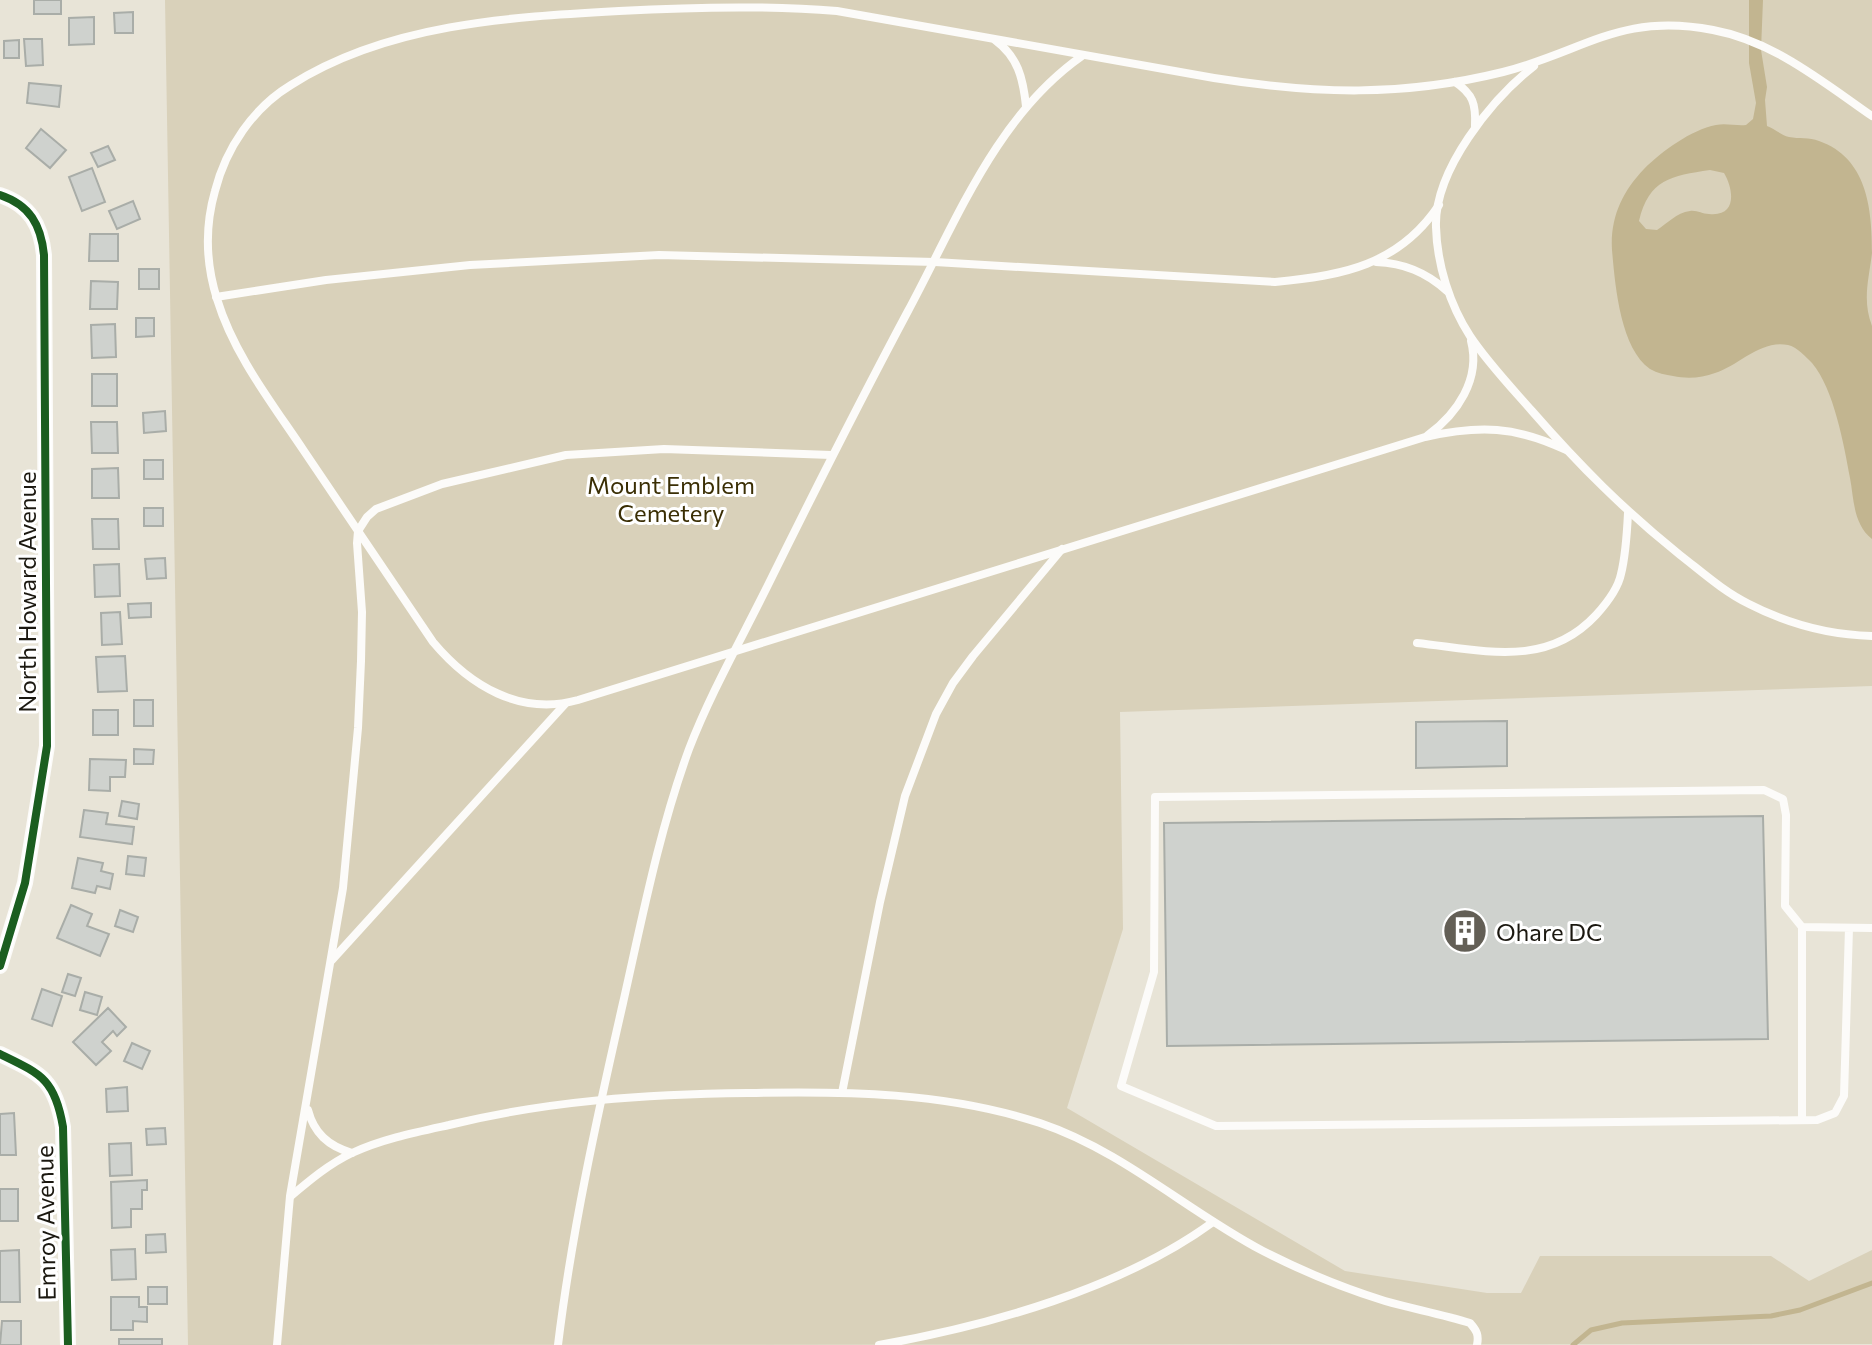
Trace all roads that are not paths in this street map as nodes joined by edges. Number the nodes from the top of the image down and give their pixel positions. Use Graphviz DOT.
graph roads {
  1 [pos="992,37"];
  2 [pos="1082,56"];
  3 [pos="1540,61"];
  4 [pos="1455,82"];
  5 [pos="1026,106"];
  6 [pos="1872,116"];
  7 [pos="1475,126"];
  8 [pos="0,195"];
  9 [pos="1439,205"];
  10 [pos="935,262"];
  11 [pos="1375,262"];
  12 [pos="1449,293"];
  13 [pos="216,297"];
  14 [pos="1470,336"];
  15 [pos="1425,437"];
  16 [pos="1566,450"];
  17 [pos="831,455"];
  18 [pos="1628,513"];
  19 [pos="358,531"];
  20 [pos="1062,549"];
  21 [pos="1872,636"];
  22 [pos="1417,643"];
  23 [pos="734,652"];
  24 [pos="566,703"];
  25 [pos="1802,927"];
  26 [pos="1849,928"];
  27 [pos="1872,928"];
  28 [pos="332,961"];
  29 [pos="0,966"];
  30 [pos="0,1054"];
  31 [pos="842,1093"];
  32 [pos="602,1098"];
  33 [pos="307,1106"];
  34 [pos="1802,1120"];
  35 [pos="353,1153"];
  36 [pos="290,1196"];
  37 [pos="1213,1222"];
  38 [pos="68,1345"];
  39 [pos="277,1345"];
  40 [pos="558,1345"];
  41 [pos="879,1345"];
  42 [pos="1477,1345"];
  1 -- 2 [label="lane"];
  1 -- 5 [label="lane"];
  1 -- 13 [label="lane"];
  2 -- 4 [label="lane"];
  2 -- 5 [label="lane"];
  3 -- 4 [label="lane"];
  3 -- 6 [label="lane"];
  3 -- 7 [label="lane"];
  4 -- 7 [label="lane"];
  5 -- 10 [label="lane"];
  7 -- 9 [label="lane"];
  8 -- 29 [label="street, North Howard Avenue"];
  9 -- 11 [label="lane"];
  9 -- 12 [label="lane"];
  10 -- 11 [label="lane"];
  10 -- 13 [label="lane"];
  10 -- 17 [label="lane"];
  11 -- 12 [label="lane"];
  12 -- 14 [label="lane"];
  13 -- 19 [label="lane"];
  14 -- 15 [label="lane"];
  14 -- 16 [label="lane"];
  15 -- 16 [label="lane"];
  15 -- 20 [label="lane"];
  16 -- 18 [label="lane"];
  17 -- 19 [label="lane"];
  17 -- 23 [label="lane"];
  18 -- 21 [label="lane"];
  18 -- 22 [label="lane"];
  19 -- 24 [label="lane"];
  19 -- 28 [label="lane"];
  20 -- 23 [label="lane"];
  20 -- 31 [label="lane"];
  23 -- 24 [label="lane"];
  23 -- 32 [label="lane"];
  24 -- 28 [label="lane"];
  25 -- 26 [label="lane"];
  25 -- 34 [label="lane"];
  25 -- 34 [label="lane"];
  26 -- 27 [label="lane"];
  26 -- 34 [label="lane"];
  28 -- 33 [label="lane"];
  30 -- 38 [label="street, Emroy Avenue"];
  31 -- 32 [label="lane"];
  31 -- 37 [label="lane"];
  32 -- 35 [label="lane"];
  32 -- 40 [label="lane"];
  33 -- 35 [label="lane"];
  33 -- 36 [label="lane"];
  35 -- 36 [label="lane"];
  36 -- 39 [label="lane"];
  37 -- 41 [label="lane"];
  37 -- 42 [label="lane"];
}
